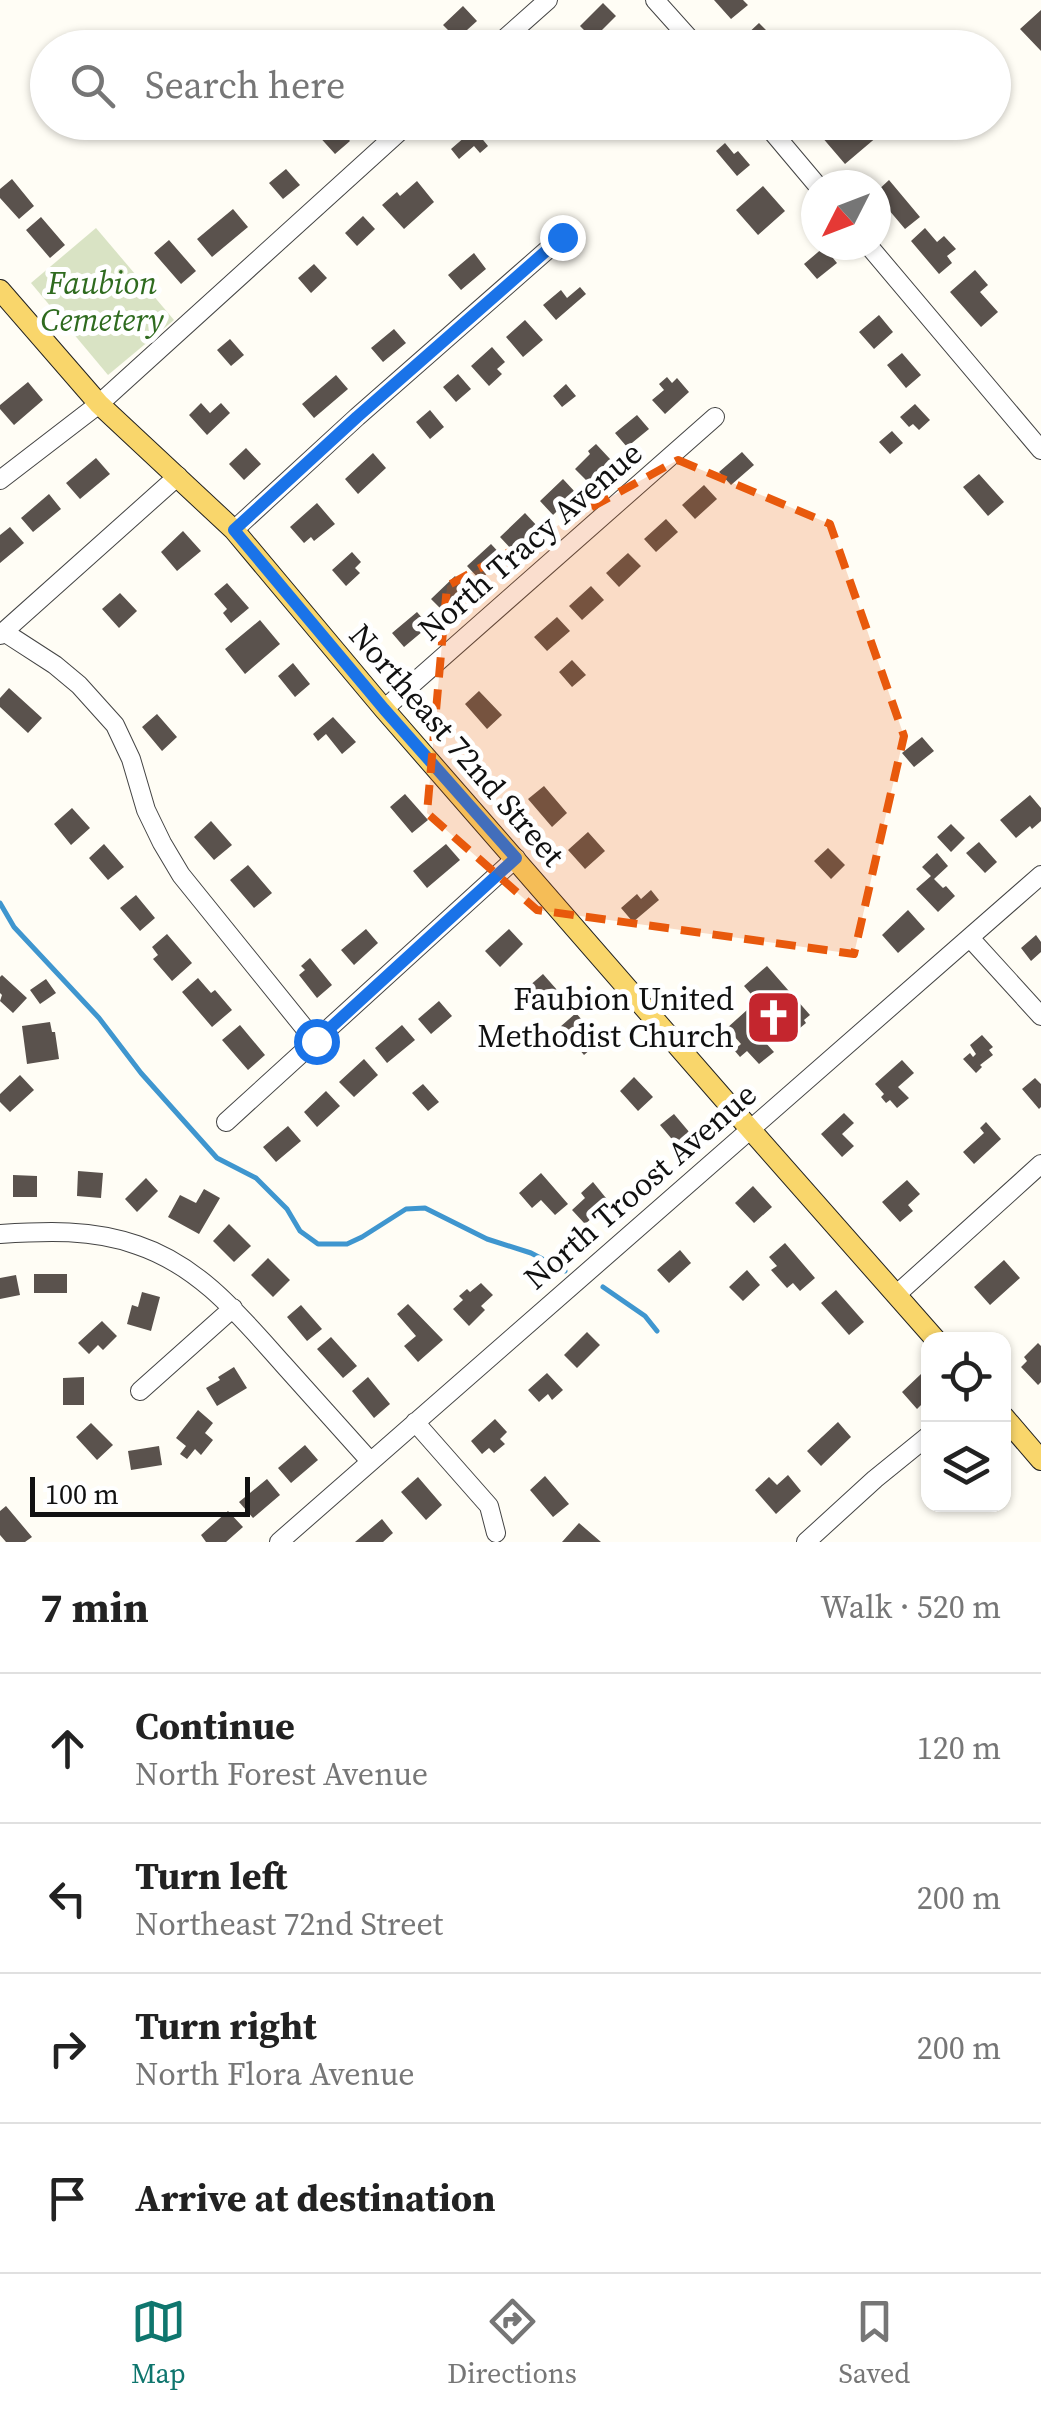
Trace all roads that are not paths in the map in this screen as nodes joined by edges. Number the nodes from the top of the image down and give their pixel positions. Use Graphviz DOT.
graph roads {
  1 [pos="548,0"];
  2 [pos="655,0"];
  3 [pos="514,30"];
  4 [pos="682,30"];
  5 [pos="390,140"];
  6 [pos="779,140"];
  7 [pos="804,170"];
  8 [pos="562,237"];
  9 [pos="881,260"];
  10 [pos="0,290"];
  11 [pos="99,404"];
  12 [pos="716,418"];
  13 [pos="1041,450"];
  14 [pos="178,476"];
  15 [pos="0,480"];
  16 [pos="234,530"];
  17 [pos="2,634"];
  18 [pos="384,709"];
  19 [pos="516,858"];
  20 [pos="1041,874"];
  21 [pos="970,938"];
  22 [pos="1041,1016"];
  23 [pos="316,1041"];
  24 [pos="226,1122"];
  25 [pos="750,1129"];
  26 [pos="1041,1164"];
  27 [pos="0,1234"];
  28 [pos="897,1294"];
  29 [pos="233,1308"];
  30 [pos="929,1332"];
  31 [pos="140,1391"];
  32 [pos="415,1422"];
  33 [pos="1008,1422"];
  34 [pos="921,1442"];
  35 [pos="1041,1459"];
  36 [pos="370,1461"];
  37 [pos="496,1533"];
  38 [pos="279,1542"];
  39 [pos="806,1542"];
  1 -- 3 [label="street"];
  2 -- 4 [label="street"];
  5 -- 11 [label="street"];
  6 -- 7 [label="street"];
  8 -- 16 [label="street"];
  9 -- 13 [label="street"];
  10 -- 11 [label="main road, Northeast 72nd Street"];
  11 -- 14 [label="main road, Northeast 72nd Street"];
  11 -- 15 [label="street"];
  12 -- 18 [label="street, North Tracy Avenue"];
  14 -- 16 [label="main road, Northeast 72nd Street"];
  14 -- 17 [label="street"];
  16 -- 18 [label="main road, Northeast 72nd Street"];
  17 -- 23 [label="street"];
  18 -- 19 [label="main road, Northeast 72nd Street"];
  19 -- 23 [label="street"];
  19 -- 25 [label="main road, Northeast 72nd Street"];
  20 -- 21 [label="street, North Troost Avenue"];
  21 -- 22 [label="street"];
  21 -- 25 [label="street, North Troost Avenue"];
  23 -- 24 [label="street"];
  25 -- 28 [label="main road, Northeast 72nd Street"];
  25 -- 32 [label="street, North Troost Avenue"];
  26 -- 28 [label="street"];
  27 -- 29 [label="street"];
  28 -- 30 [label="main road, Northeast 72nd Street"];
  29 -- 31 [label="street"];
  29 -- 36 [label="street"];
  32 -- 36 [label="street, North Troost Avenue"];
  32 -- 37 [label="street"];
  33 -- 35 [label="main road"];
  34 -- 39 [label="street"];
  36 -- 38 [label="street, North Troost Avenue"];
}
